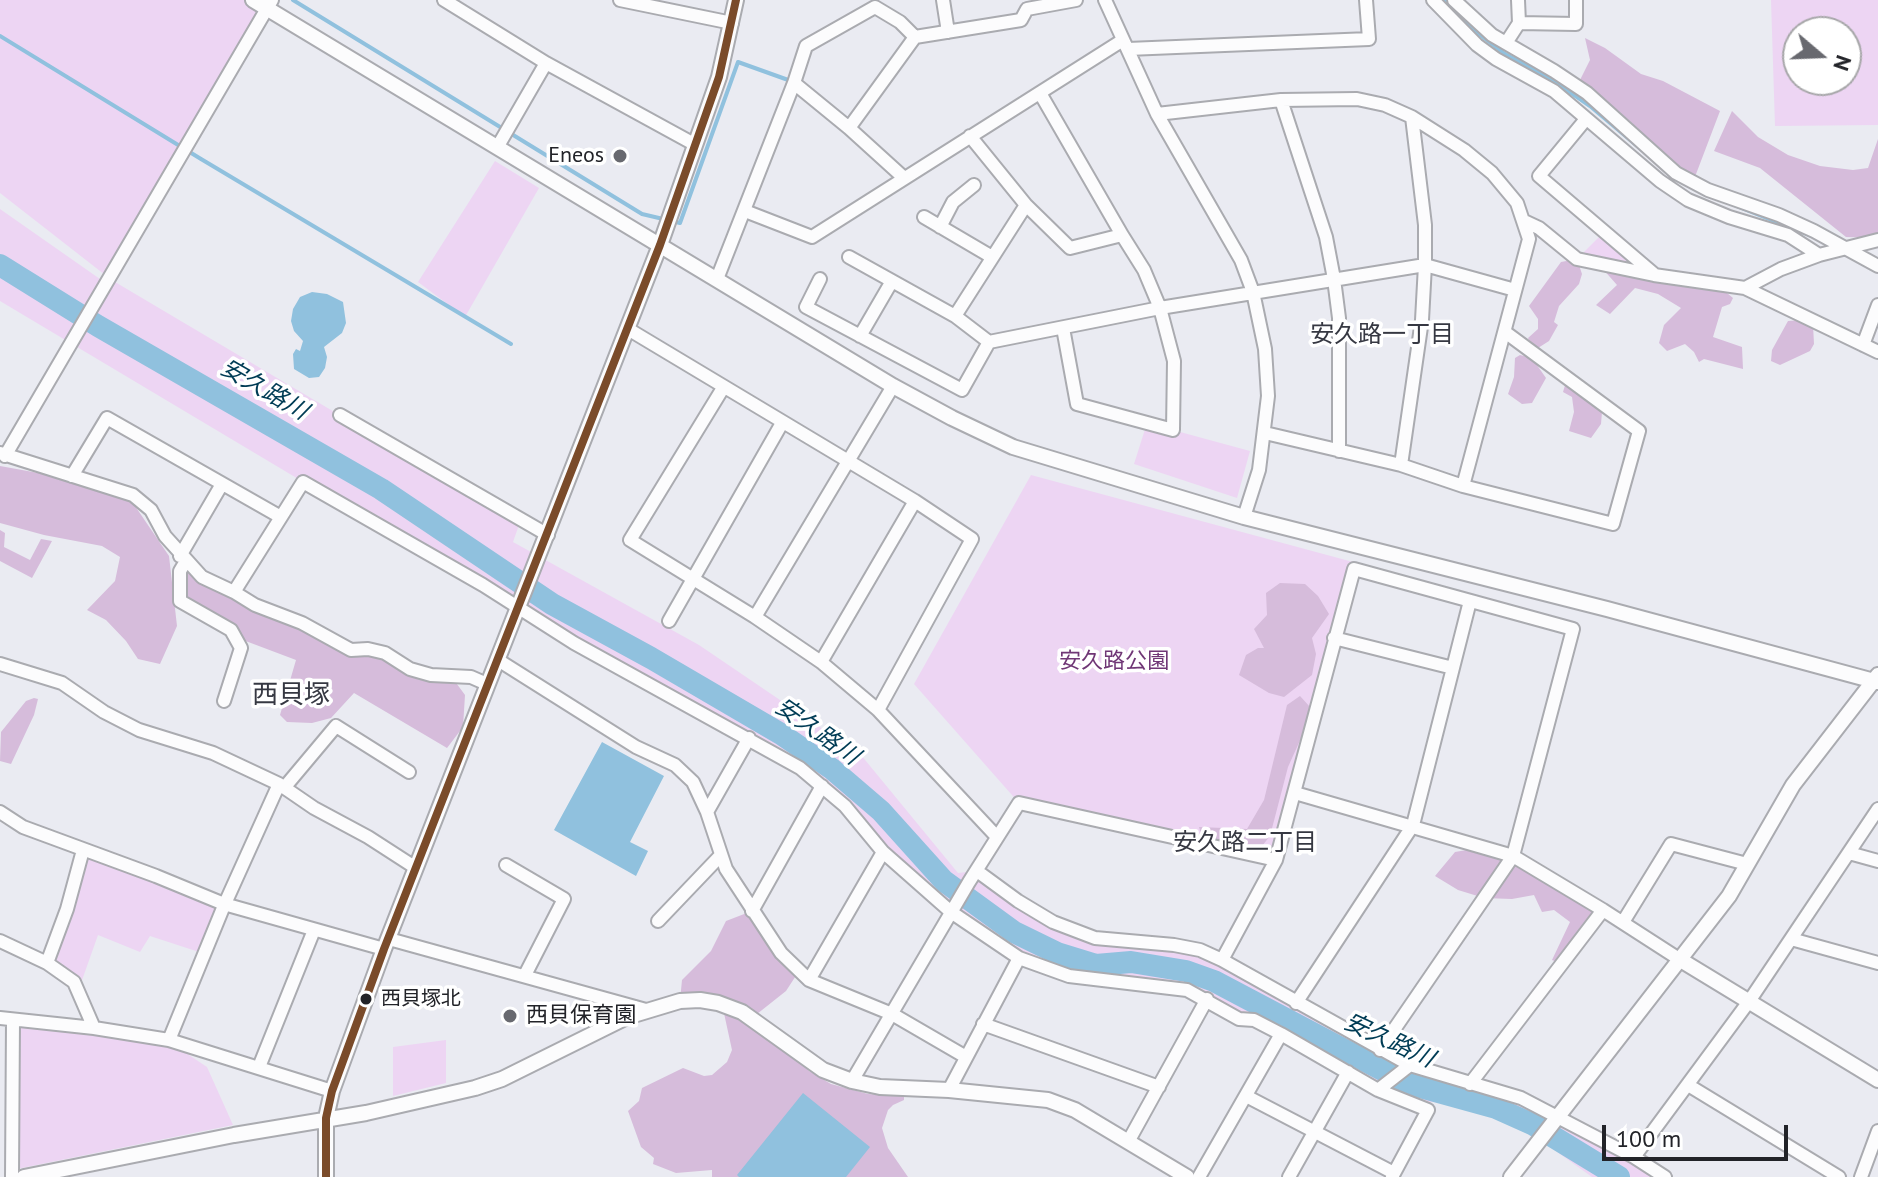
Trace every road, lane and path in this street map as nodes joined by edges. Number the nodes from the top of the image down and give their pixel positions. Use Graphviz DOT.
graph roads {
  1 [pos="253,0"];
  2 [pos="444,0"];
  3 [pos="620,0"];
  4 [pos="736,0"];
  5 [pos="943,0"];
  6 [pos="1076,0"];
  7 [pos="1105,0"];
  8 [pos="1366,0"];
  9 [pos="1433,0"];
  10 [pos="1454,0"];
  11 [pos="1518,0"];
  12 [pos="1576,0"];
  13 [pos="270,4"];
  14 [pos="1026,4"];
  15 [pos="732,23"];
  16 [pos="1519,23"];
  17 [pos="948,32"];
  18 [pos="915,37"];
  19 [pos="1506,43"];
  20 [pos="1125,45"];
  21 [pos="546,63"];
  22 [pos="794,83"];
  23 [pos="1040,93"];
  24 [pos="1281,100"];
  25 [pos="1157,114"];
  26 [pos="1412,117"];
  27 [pos="1586,119"];
  28 [pos="849,128"];
  29 [pos="970,136"];
  30 [pos="1638,139"];
  31 [pos="694,144"];
  32 [pos="498,146"];
  33 [pos="1625,153"];
  34 [pos="903,177"];
  35 [pos="974,185"];
  36 [pos="1026,205"];
  37 [pos="745,211"];
  38 [pos="924,217"];
  39 [pos="1524,221"];
  40 [pos="940,227"];
  41 [pos="1122,235"];
  42 [pos="1878,240"];
  43 [pos="660,245"];
  44 [pos="1845,250"];
  45 [pos="1819,255"];
  46 [pos="849,257"];
  47 [pos="992,257"];
  48 [pos="1425,265"];
  49 [pos="1878,266"];
  50 [pos="1654,275"];
  51 [pos="717,279"];
  52 [pos="820,279"];
  53 [pos="1334,279"];
  54 [pos="892,281"];
  55 [pos="1745,288"];
  56 [pos="1515,290"];
  57 [pos="1253,292"];
  58 [pos="1878,305"];
  59 [pos="1160,308"];
  60 [pos="955,316"];
  61 [pos="1063,328"];
  62 [pos="628,329"];
  63 [pos="1505,332"];
  64 [pos="860,336"];
  65 [pos="989,342"];
  66 [pos="1863,345"];
  67 [pos="1878,352"];
  68 [pos="893,386"];
  69 [pos="723,388"];
  70 [pos="340,415"];
  71 [pos="782,423"];
  72 [pos="1265,433"];
  73 [pos="1339,451"];
  74 [pos="3,454"];
  75 [pos="846,462"];
  76 [pos="1401,465"];
  77 [pos="72,476"];
  78 [pos="222,484"];
  79 [pos="1463,486"];
  80 [pos="915,501"];
  81 [pos="279,516"];
  82 [pos="1244,517"];
  83 [pos="548,535"];
  84 [pos="183,558"];
  85 [pos="694,580"];
  86 [pos="234,592"];
  87 [pos="1470,601"];
  88 [pos="519,607"];
  89 [pos="755,617"];
  90 [pos="669,621"];
  91 [pos="1334,638"];
  92 [pos="498,660"];
  93 [pos="821,662"];
  94 [pos="0,664"];
  95 [pos="1453,668"];
  96 [pos="1876,679"];
  97 [pos="487,684"];
  98 [pos="224,701"];
  99 [pos="878,710"];
  100 [pos="749,738"];
  101 [pos="409,772"];
  102 [pos="282,786"];
  103 [pos="822,786"];
  104 [pos="1295,793"];
  105 [pos="1878,809"];
  106 [pos="0,812"];
  107 [pos="707,812"];
  108 [pos="1413,825"];
  109 [pos="997,837"];
  110 [pos="83,850"];
  111 [pos="883,852"];
  112 [pos="1849,853"];
  113 [pos="721,855"];
  114 [pos="1513,856"];
  115 [pos="1276,860"];
  116 [pos="1878,861"];
  117 [pos="1747,864"];
  118 [pos="506,865"];
  119 [pos="416,868"];
  120 [pos="977,871"];
  121 [pos="224,904"];
  122 [pos="1603,910"];
  123 [pos="752,911"];
  124 [pos="951,912"];
  125 [pos="658,921"];
  126 [pos="1623,922"];
  127 [pos="314,930"];
  128 [pos="1791,939"];
  129 [pos="0,941"];
  130 [pos="387,944"];
  131 [pos="1019,958"];
  132 [pos="1679,959"];
  133 [pos="1222,960"];
  134 [pos="47,963"];
  135 [pos="1878,963"];
  136 [pos="525,975"];
  137 [pos="809,980"];
  138 [pos="1207,999"];
  139 [pos="1750,1000"];
  140 [pos="1296,1003"];
  141 [pos="646,1010"];
  142 [pos="892,1014"];
  143 [pos="7,1019"];
  144 [pos="983,1024"];
  145 [pos="94,1028"];
  146 [pos="1281,1034"];
  147 [pos="169,1040"];
  148 [pos="1380,1050"];
  149 [pos="966,1057"];
  150 [pos="259,1067"];
  151 [pos="1408,1067"];
  152 [pos="1348,1072"];
  153 [pos="1878,1080"];
  154 [pos="852,1081"];
  155 [pos="1470,1084"];
  156 [pos="1688,1085"];
  157 [pos="1159,1087"];
  158 [pos="1381,1088"];
  159 [pos="949,1090"];
  160 [pos="332,1091"];
  161 [pos="1246,1096"];
  162 [pos="1557,1117"];
  163 [pos="326,1118"];
  164 [pos="1314,1131"];
  165 [pos="1878,1131"];
  166 [pos="1128,1142"];
  167 [pos="1634,1157"];
  168 [pos="1393,1175"];
  169 [pos="12,1177"];
  170 [pos="24,1177"];
  171 [pos="326,1177"];
  172 [pos="1187,1177"];
  173 [pos="1199,1177"];
  174 [pos="1289,1177"];
  175 [pos="1511,1177"];
  176 [pos="1665,1177"];
  177 [pos="1839,1177"];
  178 [pos="1861,1177"];
  1 -- 13 [label="street"];
  2 -- 21 [label="street"];
  3 -- 15 [label="street"];
  4 -- 15 [label="street"];
  5 -- 17 [label="street"];
  6 -- 14 [label="street"];
  7 -- 20 [label="street"];
  8 -- 20 [label="street"];
  9 -- 27 [label="street"];
  10 -- 19 [label="street"];
  11 -- 16 [label="street"];
  12 -- 16 [label="street"];
  13 -- 32 [label="street"];
  13 -- 74 [label="street"];
  14 -- 17 [label="street"];
  15 -- 31 [label="street"];
  16 -- 19 [label="street"];
  17 -- 18 [label="street"];
  18 -- 22 [label="street"];
  18 -- 28 [label="street"];
  19 -- 30 [label="street"];
  20 -- 23 [label="street"];
  20 -- 25 [label="street"];
  21 -- 31 [label="street"];
  21 -- 32 [label="street"];
  22 -- 28 [label="street"];
  22 -- 37 [label="street"];
  23 -- 29 [label="street"];
  23 -- 41 [label="street"];
  24 -- 25 [label="street"];
  24 -- 26 [label="street"];
  24 -- 53 [label="street"];
  25 -- 57 [label="street"];
  26 -- 39 [label="street"];
  26 -- 48 [label="street"];
  27 -- 33 [label="street"];
  27 -- 50 [label="street"];
  28 -- 34 [label="street"];
  29 -- 34 [label="street"];
  29 -- 36 [label="street"];
  30 -- 33 [label="street"];
  30 -- 44 [label="street"];
  31 -- 43 [label="street"];
  32 -- 43 [label="street"];
  33 -- 45 [label="street"];
  34 -- 37 [label="street"];
  35 -- 40 [label="street"];
  36 -- 41 [label="street"];
  36 -- 47 [label="street"];
  37 -- 51 [label="street"];
  38 -- 40 [label="street"];
  39 -- 50 [label="street"];
  39 -- 56 [label="street"];
  40 -- 47 [label="street"];
  41 -- 59 [label="street"];
  42 -- 44 [label="street"];
  43 -- 51 [label="street"];
  43 -- 62 [label="street"];
  44 -- 45 [label="street"];
  44 -- 49 [label="street"];
  45 -- 55 [label="street"];
  46 -- 54 [label="street"];
  47 -- 60 [label="street"];
  48 -- 53 [label="street"];
  48 -- 56 [label="street"];
  48 -- 76 [label="street"];
  50 -- 55 [label="street"];
  51 -- 68 [label="street"];
  52 -- 64 [label="street"];
  53 -- 57 [label="street"];
  53 -- 73 [label="street"];
  54 -- 60 [label="street"];
  54 -- 64 [label="street"];
  55 -- 66 [label="street"];
  56 -- 63 [label="street"];
  57 -- 59 [label="street"];
  57 -- 72 [label="street"];
  58 -- 66 [label="street"];
  59 -- 61 [label="street"];
  59 -- 61 [label="street"];
  60 -- 65 [label="street"];
  61 -- 65 [label="street"];
  62 -- 69 [label="street"];
  62 -- 83 [label="street"];
  63 -- 79 [label="street"];
  63 -- 79 [label="street"];
  64 -- 65 [label="street"];
  66 -- 67 [label="street"];
  68 -- 75 [label="street"];
  68 -- 82 [label="street"];
  69 -- 71 [label="street"];
  69 -- 85 [label="street"];
  70 -- 83 [label="street"];
  71 -- 75 [label="street"];
  71 -- 85 [label="street"];
  72 -- 73 [label="street"];
  72 -- 82 [label="street"];
  73 -- 76 [label="street"];
  74 -- 77 [label="street"];
  75 -- 80 [label="street"];
  75 -- 89 [label="street"];
  76 -- 79 [label="street"];
  77 -- 78 [label="street"];
  77 -- 84 [label="street"];
  78 -- 81 [label="street"];
  78 -- 84 [label="street"];
  80 -- 93 [label="street"];
  80 -- 99 [label="street"];
  81 -- 86 [label="street"];
  81 -- 88 [label="street"];
  82 -- 96 [label="street"];
  83 -- 88 [label="street"];
  84 -- 86 [label="street"];
  84 -- 98 [label="street"];
  85 -- 89 [label="street"];
  85 -- 90 [label="street"];
  86 -- 97 [label="street"];
  87 -- 91 [label="street"];
  87 -- 95 [label="street"];
  87 -- 114 [label="street"];
  88 -- 92 [label="street"];
  88 -- 100 [label="street"];
  89 -- 93 [label="street"];
  91 -- 95 [label="street"];
  91 -- 104 [label="street"];
  92 -- 97 [label="street"];
  92 -- 107 [label="street"];
  93 -- 99 [label="street"];
  94 -- 102 [label="street"];
  95 -- 108 [label="street"];
  96 -- 117 [label="street"];
  97 -- 119 [label="street"];
  99 -- 109 [label="street"];
  100 -- 103 [label="street"];
  100 -- 107 [label="street"];
  101 -- 102 [label="street"];
  102 -- 119 [label="street"];
  102 -- 121 [label="street"];
  103 -- 111 [label="street"];
  103 -- 123 [label="street"];
  104 -- 108 [label="street"];
  104 -- 115 [label="street"];
  105 -- 112 [label="street"];
  106 -- 110 [label="street"];
  107 -- 113 [label="street"];
  108 -- 114 [label="street"];
  108 -- 140 [label="street"];
  109 -- 115 [label="street"];
  109 -- 120 [label="street"];
  110 -- 121 [label="street"];
  110 -- 134 [label="street"];
  111 -- 124 [label="street"];
  111 -- 137 [label="street"];
  112 -- 116 [label="street"];
  112 -- 128 [label="street"];
  113 -- 123 [label="street"];
  113 -- 125 [label="street"];
  114 -- 122 [label="street"];
  114 -- 148 [label="street"];
  115 -- 133 [label="street"];
  117 -- 126 [label="street"];
  117 -- 132 [label="street"];
  118 -- 136 [label="street"];
  119 -- 130 [label="street"];
  120 -- 124 [label="street"];
  120 -- 133 [label="street"];
  121 -- 127 [label="street"];
  121 -- 147 [label="street"];
  122 -- 126 [label="street"];
  122 -- 155 [label="street"];
  123 -- 137 [label="street"];
  124 -- 131 [label="street"];
  124 -- 142 [label="street"];
  126 -- 132 [label="street"];
  127 -- 130 [label="street"];
  127 -- 150 [label="street"];
  128 -- 135 [label="street"];
  128 -- 139 [label="street"];
  129 -- 134 [label="street"];
  130 -- 136 [label="street"];
  130 -- 160 [label="street"];
  131 -- 138 [label="street"];
  131 -- 144 [label="street"];
  132 -- 139 [label="street"];
  132 -- 162 [label="street"];
  133 -- 140 [label="street"];
  134 -- 145 [label="street"];
  136 -- 141 [label="street"];
  137 -- 142 [label="street"];
  138 -- 146 [label="street"];
  138 -- 157 [label="street"];
  139 -- 153 [label="street"];
  139 -- 156 [label="street"];
  140 -- 148 [label="street"];
  141 -- 154 [label="street"];
  141 -- 163 [label="street"];
  142 -- 149 [label="street"];
  142 -- 154 [label="street"];
  143 -- 145 [label="street"];
  143 -- 169 [label="street"];
  144 -- 149 [label="street"];
  144 -- 157 [label="street"];
  145 -- 147 [label="street"];
  146 -- 152 [label="street"];
  146 -- 161 [label="street"];
  147 -- 150 [label="street"];
  148 -- 151 [label="street"];
  149 -- 159 [label="street"];
  150 -- 160 [label="street"];
  151 -- 155 [label="street"];
  151 -- 158 [label="street"];
  152 -- 158 [label="street"];
  152 -- 164 [label="street"];
  154 -- 159 [label="street"];
  155 -- 162 [label="street"];
  156 -- 167 [label="street"];
  156 -- 177 [label="street"];
  157 -- 166 [label="street"];
  158 -- 168 [label="street"];
  159 -- 166 [label="street"];
  160 -- 163 [label="street"];
  161 -- 164 [label="street"];
  161 -- 173 [label="street"];
  162 -- 167 [label="street"];
  162 -- 175 [label="street"];
  163 -- 170 [label="street"];
  163 -- 171 [label="street"];
  164 -- 168 [label="street"];
  164 -- 174 [label="street"];
  165 -- 178 [label="street"];
  166 -- 172 [label="street"];
  167 -- 176 [label="street"];
}
